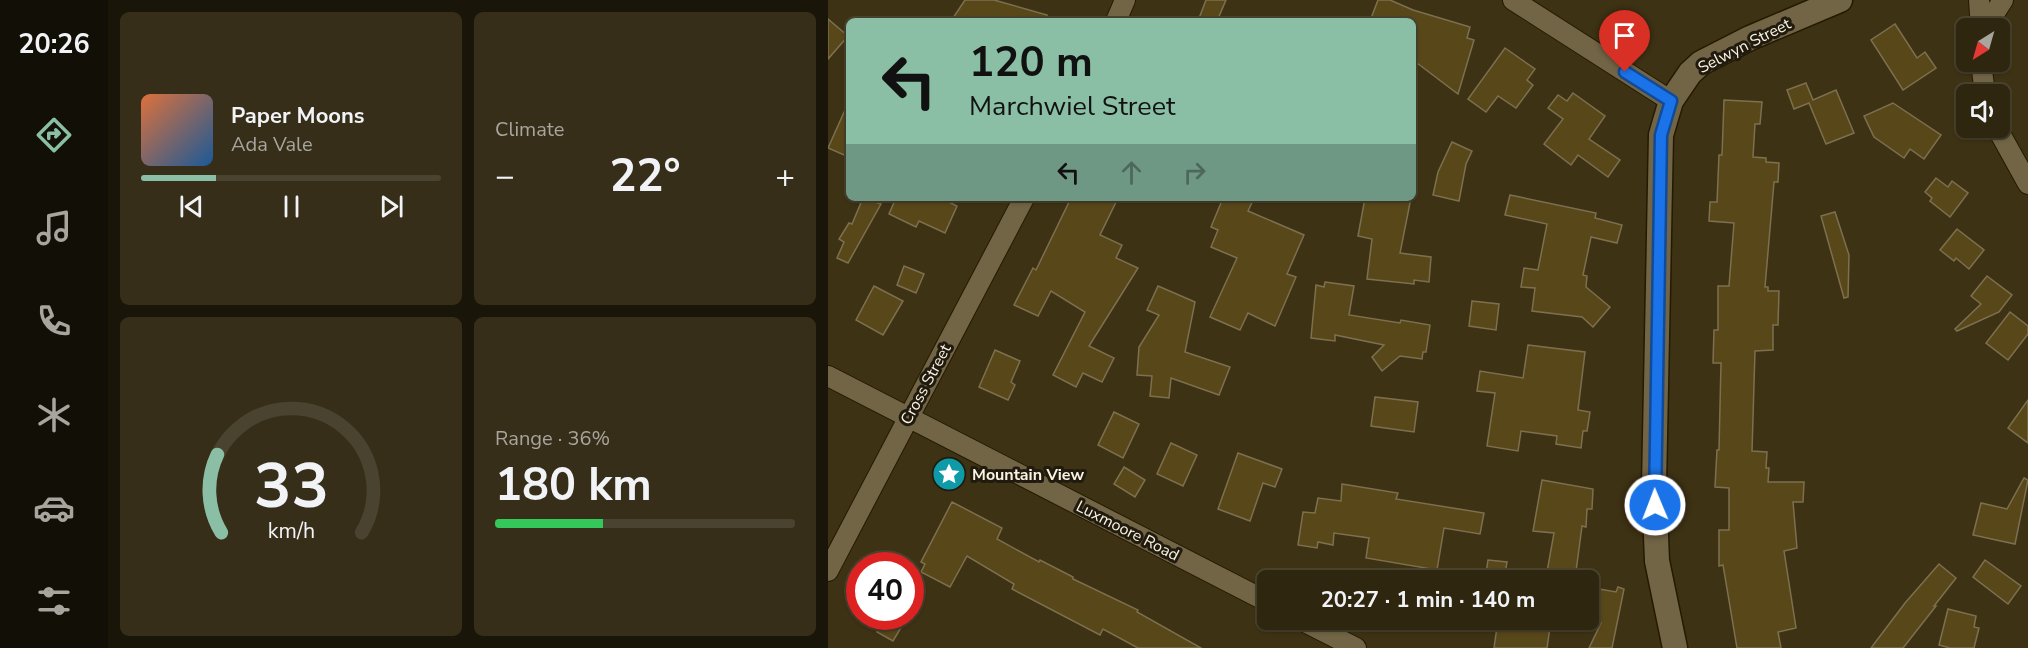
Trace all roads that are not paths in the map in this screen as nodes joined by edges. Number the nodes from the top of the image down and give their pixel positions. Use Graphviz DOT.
graph roads {
  1 [pos="1125,0"];
  2 [pos="1513,0"];
  3 [pos="1840,0"];
  4 [pos="1979,0"];
  5 [pos="2003,0"];
  6 [pos="1117,18"];
  7 [pos="1982,18"];
  8 [pos="1990,18"];
  9 [pos="1671,101"];
  10 [pos="2003,138"];
  11 [pos="2028,184"];
  12 [pos="1022,201"];
  13 [pos="828,376"];
  14 [pos="908,417"];
  15 [pos="828,571"];
  16 [pos="1257,596"];
  17 [pos="1321,630"];
  18 [pos="1356,648"];
  19 [pos="1676,648"];
  1 -- 6 [label="street"];
  2 -- 9 [label="street"];
  3 -- 9 [label="street, Selwyn Street"];
  4 -- 7 [label="street"];
  5 -- 8 [label="street"];
  9 -- 19 [label="street, Selwyn Street"];
  10 -- 11 [label="street"];
  12 -- 14 [label="street, Cross Street"];
  13 -- 14 [label="street, Luxmoore Road"];
  14 -- 15 [label="street, Cross Street"];
  14 -- 16 [label="street, Luxmoore Road"];
  17 -- 18 [label="street"];
}
